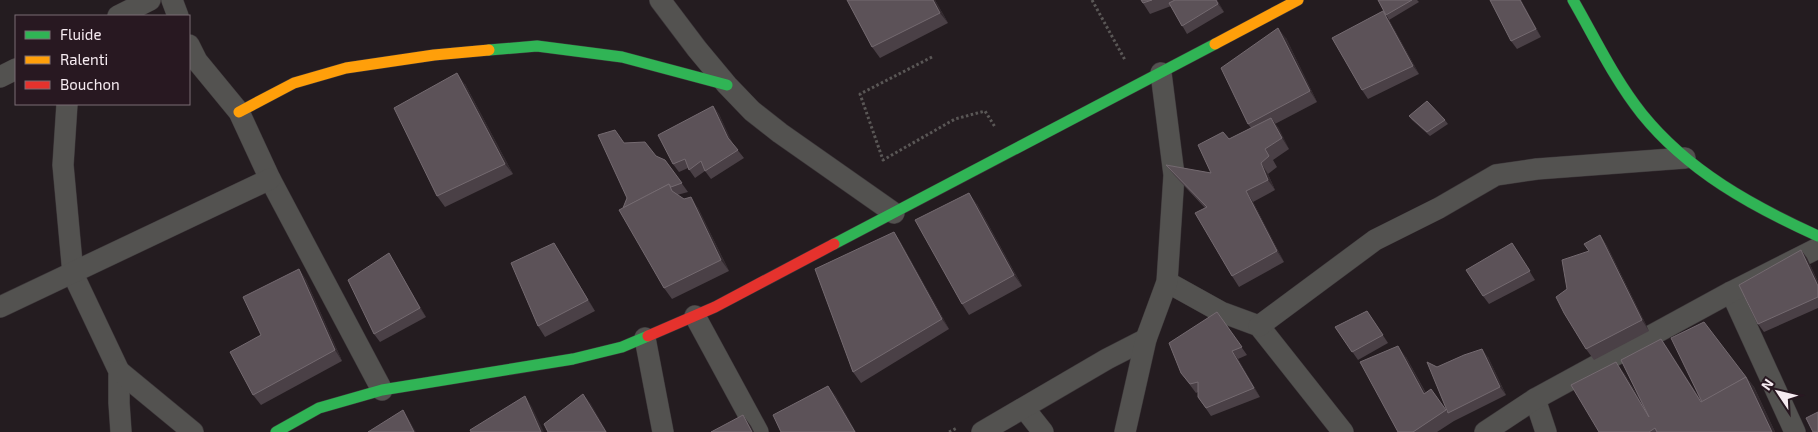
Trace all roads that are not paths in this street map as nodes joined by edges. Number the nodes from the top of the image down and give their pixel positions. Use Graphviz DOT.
graph roads {
  1 [pos="150,0"];
  2 [pos="172,0"];
  3 [pos="660,0"];
  4 [pos="1298,0"];
  5 [pos="1573,0"];
  6 [pos="120,15"];
  7 [pos="178,15"];
  8 [pos="190,47"];
  9 [pos="15,70"];
  10 [pos="1161,73"];
  11 [pos="0,77"];
  12 [pos="728,85"];
  13 [pos="67,105"];
  14 [pos="240,112"];
  15 [pos="1685,158"];
  16 [pos="270,179"];
  17 [pos="894,213"];
  18 [pos="1818,236"];
  19 [pos="1818,248"];
  20 [pos="73,274"];
  21 [pos="1167,282"];
  22 [pos="1731,292"];
  23 [pos="0,307"];
  24 [pos="695,316"];
  25 [pos="1259,326"];
  26 [pos="645,338"];
  27 [pos="1146,339"];
  28 [pos="119,371"];
  29 [pos="382,390"];
  30 [pos="1535,399"];
  31 [pos="1024,408"];
  32 [pos="122,432"];
  33 [pos="194,432"];
  34 [pos="276,432"];
  35 [pos="663,432"];
  36 [pos="758,432"];
  37 [pos="982,432"];
  38 [pos="1043,432"];
  39 [pos="1126,432"];
  40 [pos="1343,432"];
  41 [pos="1485,432"];
  42 [pos="1546,432"];
  43 [pos="1795,432"];
  1 -- 6 [label="street"];
  2 -- 7 [label="street"];
  3 -- 12 [label="street"];
  4 -- 10 [label="street"];
  5 -- 15 [label="street"];
  8 -- 14 [label="street"];
  9 -- 11 [label="street"];
  10 -- 17 [label="street"];
  10 -- 21 [label="street"];
  12 -- 14 [label="street"];
  12 -- 17 [label="street"];
  13 -- 20 [label="street"];
  14 -- 16 [label="street"];
  15 -- 18 [label="street"];
  15 -- 25 [label="street"];
  16 -- 20 [label="street"];
  16 -- 29 [label="street"];
  17 -- 24 [label="street"];
  19 -- 22 [label="street"];
  20 -- 23 [label="street"];
  20 -- 28 [label="street"];
  21 -- 25 [label="street"];
  21 -- 27 [label="street"];
  22 -- 30 [label="street"];
  22 -- 43 [label="street"];
  24 -- 26 [label="street"];
  24 -- 36 [label="street"];
  25 -- 40 [label="street"];
  26 -- 29 [label="street"];
  26 -- 35 [label="street"];
  27 -- 31 [label="street"];
  27 -- 39 [label="street"];
  28 -- 32 [label="street"];
  28 -- 33 [label="street"];
  29 -- 34 [label="street"];
  30 -- 41 [label="street"];
  30 -- 42 [label="street"];
  31 -- 37 [label="street"];
  31 -- 38 [label="street"];
}
